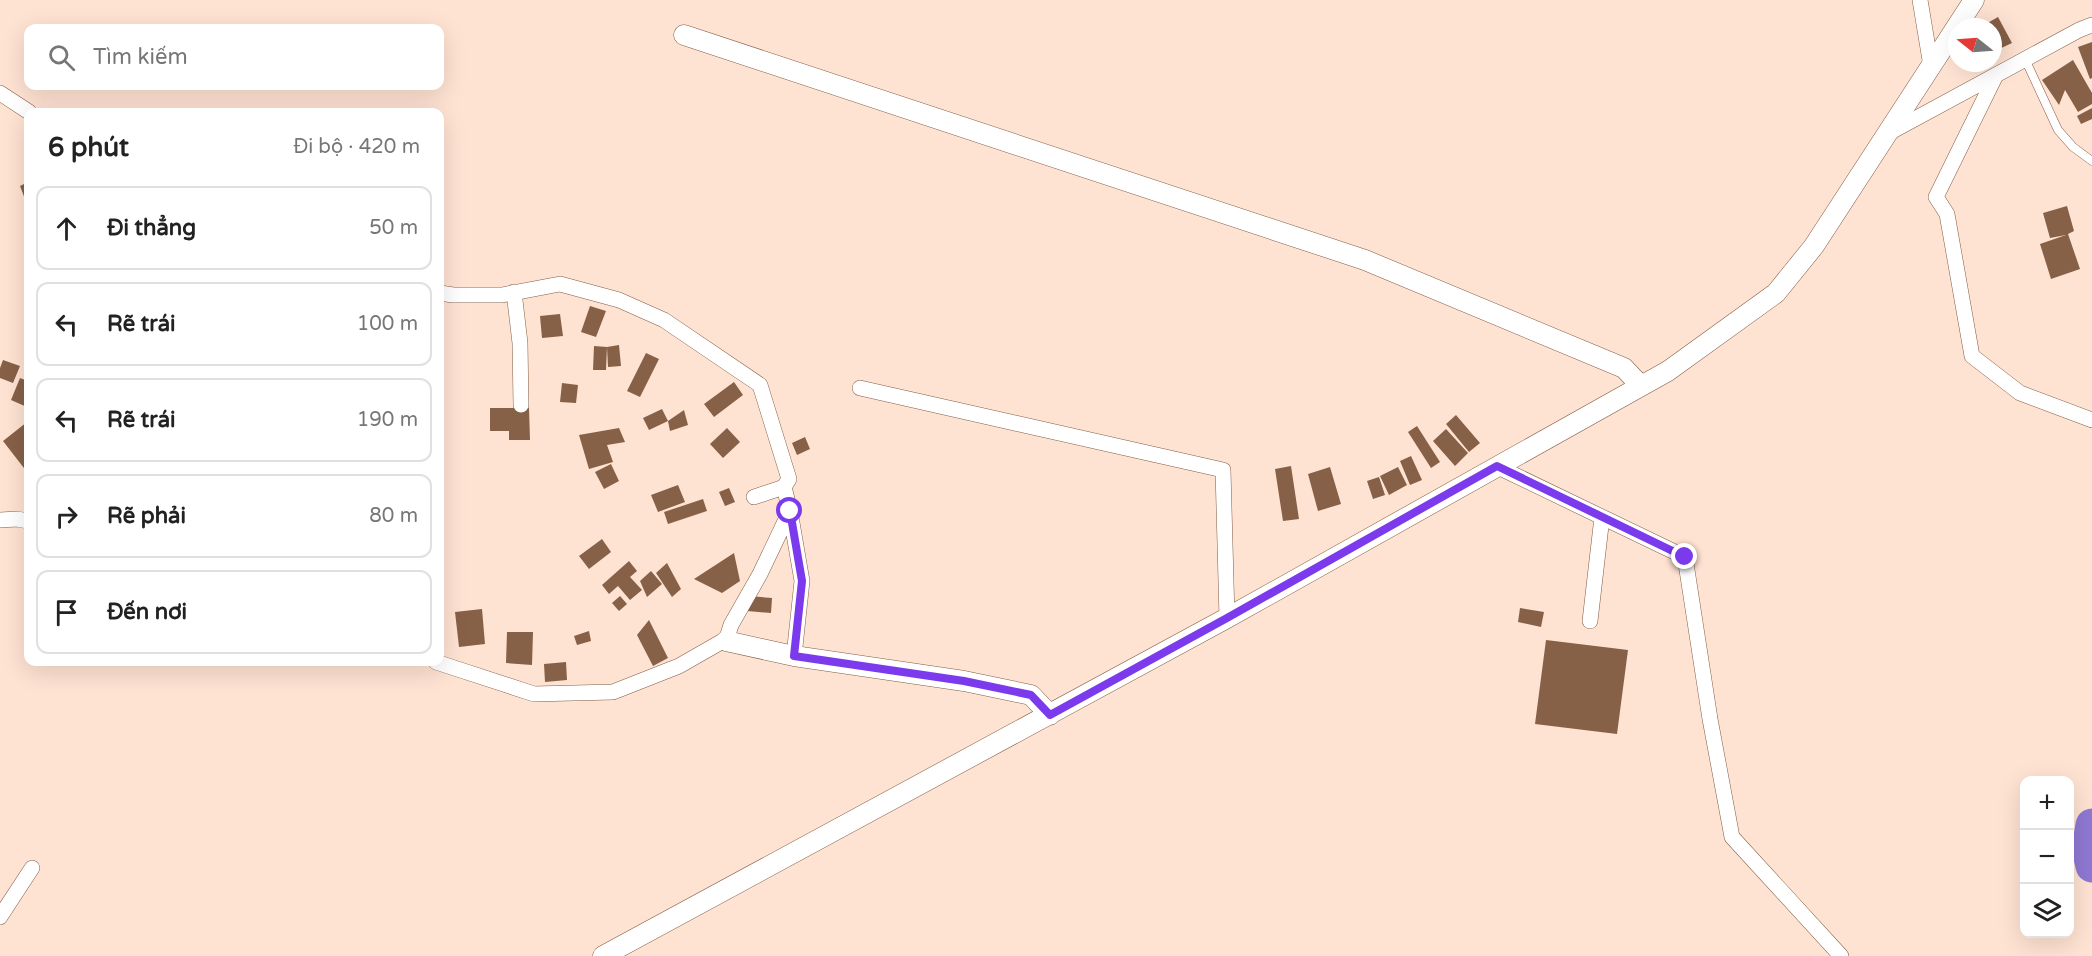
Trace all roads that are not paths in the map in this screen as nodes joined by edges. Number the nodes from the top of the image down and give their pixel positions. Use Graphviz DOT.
graph roads {
  1 [pos="1920,0"];
  2 [pos="1974,0"];
  3 [pos="2092,26"];
  4 [pos="684,34"];
  5 [pos="2026,61"];
  6 [pos="1931,66"];
  7 [pos="1996,75"];
  8 [pos="0,93"];
  9 [pos="24,109"];
  10 [pos="1887,134"];
  11 [pos="2092,161"];
  12 [pos="514,292"];
  13 [pos="444,294"];
  14 [pos="1641,386"];
  15 [pos="860,388"];
  16 [pos="521,405"];
  17 [pos="2092,420"];
  18 [pos="1497,466"];
  19 [pos="784,487"];
  20 [pos="754,497"];
  21 [pos="790,511"];
  22 [pos="1602,517"];
  23 [pos="0,520"];
  24 [pos="24,520"];
  25 [pos="1227,618"];
  26 [pos="1590,621"];
  27 [pos="726,641"];
  28 [pos="794,656"];
  29 [pos="444,665"];
  30 [pos="1050,715"];
  31 [pos="32,868"];
  32 [pos="0,917"];
  33 [pos="603,956"];
  34 [pos="1841,956"];
  1 -- 6 [label="street"];
  2 -- 6 [label="street"];
  3 -- 5 [label="street"];
  4 -- 14 [label="street"];
  5 -- 7 [label="street"];
  5 -- 11 [label="lane"];
  6 -- 10 [label="street"];
  7 -- 10 [label="street"];
  7 -- 17 [label="street"];
  8 -- 9 [label="street"];
  10 -- 14 [label="street"];
  12 -- 13 [label="street"];
  12 -- 16 [label="street"];
  12 -- 19 [label="street"];
  14 -- 18 [label="street"];
  15 -- 25 [label="street"];
  18 -- 22 [label="street"];
  18 -- 25 [label="street"];
  19 -- 20 [label="street"];
  19 -- 21 [label="street"];
  21 -- 27 [label="street"];
  21 -- 28 [label="street"];
  22 -- 26 [label="street"];
  22 -- 34 [label="street"];
  23 -- 24 [label="street"];
  25 -- 30 [label="street"];
  27 -- 28 [label="street"];
  27 -- 29 [label="street"];
  28 -- 30 [label="street"];
  30 -- 33 [label="street"];
  31 -- 32 [label="street"];
}
